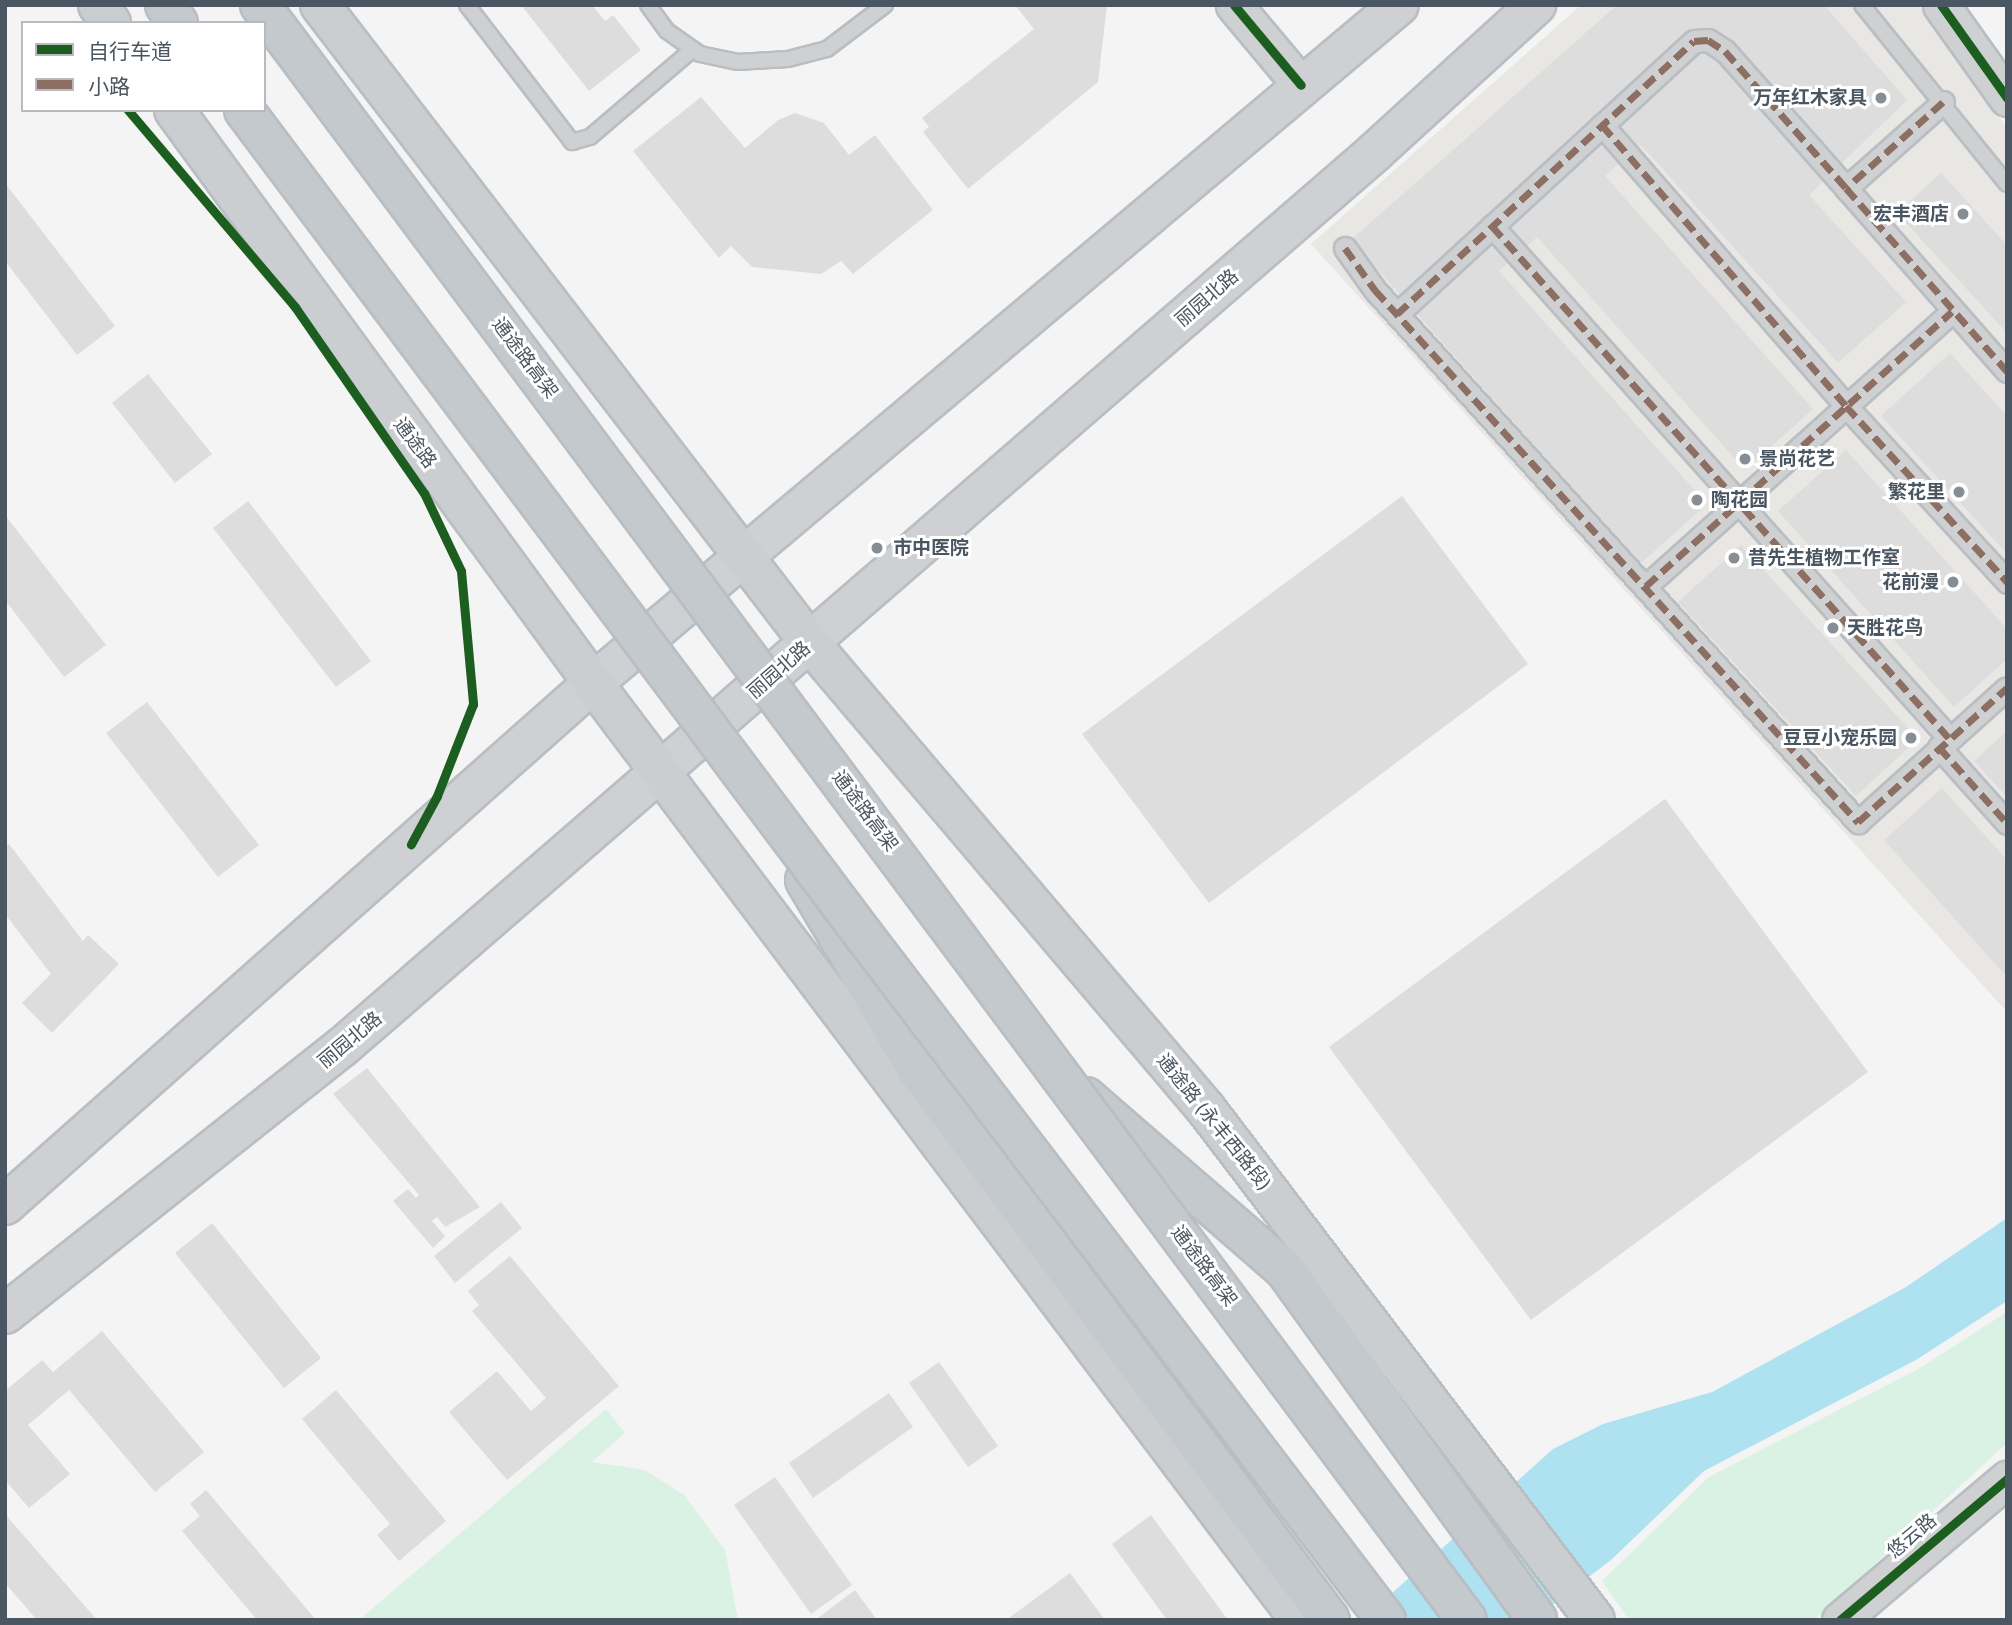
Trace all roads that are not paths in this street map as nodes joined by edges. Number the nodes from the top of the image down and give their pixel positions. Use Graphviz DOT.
graph roads {
  1 [pos="98,5"];
  2 [pos="165,5"];
  3 [pos="260,5"];
  4 [pos="320,5"];
  5 [pos="467,5"];
  6 [pos="648,5"];
  7 [pos="885,5"];
  8 [pos="1234,5"];
  9 [pos="1399,5"];
  10 [pos="1536,5"];
  11 [pos="1863,5"];
  12 [pos="1941,5"];
  13 [pos="110,21"];
  14 [pos="177,21"];
  15 [pos="693,49"];
  16 [pos="1301,85"];
  17 [pos="2007,97"];
  18 [pos="1944,102"];
  19 [pos="175,112"];
  20 [pos="246,112"];
  21 [pos="1602,125"];
  22 [pos="2007,184"];
  23 [pos="1846,188"];
  24 [pos="1492,226"];
  25 [pos="1345,248"];
  26 [pos="1952,311"];
  27 [pos="1397,314"];
  28 [pos="2007,371"];
  29 [pos="1846,406"];
  30 [pos="1740,502"];
  31 [pos="744,552"];
  32 [pos="2007,582"];
  33 [pos="1646,586"];
  34 [pos="810,643"];
  35 [pos="593,683"];
  36 [pos="2007,688"];
  37 [pos="1944,743"];
  38 [pos="662,772"];
  39 [pos="746,778"];
  40 [pos="2007,823"];
  41 [pos="1066,1079"];
  42 [pos="5,1205"];
  43 [pos="5,1314"];
  44 [pos="2007,1479"];
  45 [pos="1584,1605"];
  46 [pos="1300,1620"];
  47 [pos="1330,1620"];
  48 [pos="1386,1620"];
  49 [pos="1467,1620"];
  50 [pos="1537,1620"];
  51 [pos="1840,1620"];
  1 -- 13 [label="main road"];
  2 -- 14 [label="highway"];
  3 -- 41 [label="highway, 通途路高架, bridge"];
  4 -- 31 [label="main road"];
  5 -- 15 [label="lane"];
  6 -- 15 [label="lane"];
  7 -- 15 [label="lane"];
  8 -- 16 [label="street"];
  9 -- 16 [label="main road"];
  10 -- 34 [label="main road, 丽园北路"];
  11 -- 18 [label="lane"];
  12 -- 17 [label="street"];
  16 -- 31 [label="main road"];
  18 -- 22 [label="lane"];
  18 -- 23 [label="street"];
  19 -- 35 [label="main road, 通途路"];
  20 -- 39 [label="highway, bridge"];
  21 -- 23 [label="street"];
  21 -- 24 [label="street"];
  21 -- 29 [label="street"];
  23 -- 26 [label="street"];
  24 -- 27 [label="street"];
  24 -- 30 [label="street"];
  25 -- 27 [label="street"];
  26 -- 28 [label="street"];
  26 -- 29 [label="street"];
  27 -- 33 [label="street"];
  29 -- 30 [label="street"];
  29 -- 32 [label="street"];
  30 -- 33 [label="street"];
  30 -- 37 [label="street"];
  31 -- 34 [label="main road"];
  31 -- 35 [label="main road"];
  33 -- 37 [label="street"];
  34 -- 38 [label="main road, 丽园北路"];
  34 -- 45 [label="main road, 通途路 (永丰西路段)"];
  35 -- 38 [label="main road, 通途路"];
  35 -- 42 [label="main road"];
  36 -- 37 [label="street"];
  37 -- 40 [label="street"];
  38 -- 43 [label="main road, 丽园北路"];
  38 -- 46 [label="main road"];
  39 -- 47 [label="highway, bridge"];
  39 -- 48 [label="highway, bridge"];
  41 -- 49 [label="highway, 通途路高架, bridge"];
  41 -- 50 [label="highway"];
  44 -- 51 [label="street, 悠云路"];
}
